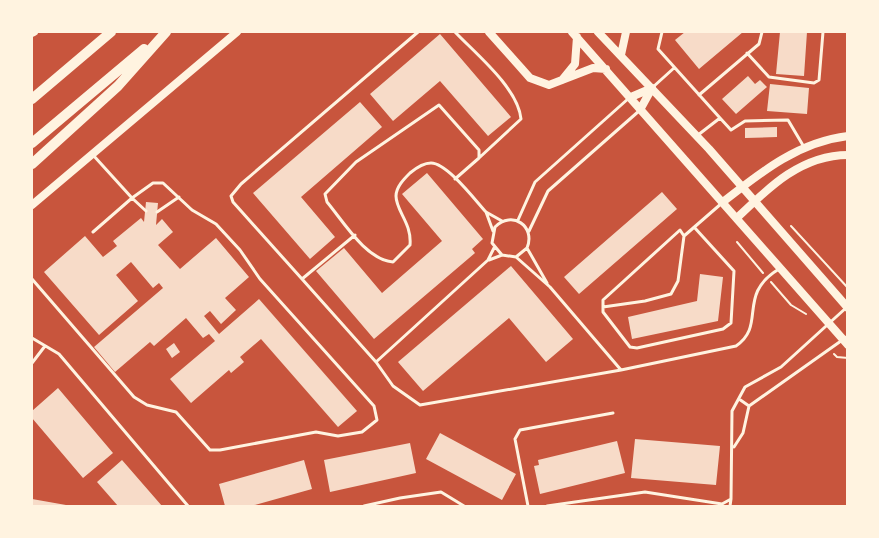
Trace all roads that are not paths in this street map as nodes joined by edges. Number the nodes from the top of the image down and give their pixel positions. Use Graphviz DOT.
graph roads {
  1 [pos="111,32"];
  2 [pos="165,32"];
  3 [pos="237,32"];
  4 [pos="418,32"];
  5 [pos="455,32"];
  6 [pos="489,32"];
  7 [pos="598,32"];
  8 [pos="626,32"];
  9 [pos="662,32"];
  10 [pos="762,32"];
  11 [pos="823,32"];
  12 [pos="574,34"];
  13 [pos="747,53"];
  14 [pos="621,55"];
  15 [pos="674,68"];
  16 [pos="606,69"];
  17 [pos="560,82"];
  18 [pos="652,88"];
  19 [pos="699,95"];
  20 [pos="631,97"];
  21 [pos="32,99"];
  22 [pos="641,108"];
  23 [pos="720,118"];
  24 [pos="697,136"];
  25 [pos="848,136"];
  26 [pos="32,143"];
  27 [pos="804,147"];
  28 [pos="92,153"];
  29 [pos="848,155"];
  30 [pos="480,158"];
  31 [pos="811,163"];
  32 [pos="32,165"];
  33 [pos="455,179"];
  34 [pos="742,187"];
  35 [pos="179,197"];
  36 [pos="132,198"];
  37 [pos="755,201"];
  38 [pos="723,202"];
  39 [pos="32,205"];
  40 [pos="146,211"];
  41 [pos="157,212"];
  42 [pos="486,212"];
  43 [pos="737,218"];
  44 [pos="518,220"];
  45 [pos="502,221"];
  46 [pos="694,227"];
  47 [pos="493,231"];
  48 [pos="529,231"];
  49 [pos="93,232"];
  50 [pos="355,235"];
  51 [pos="684,236"];
  52 [pos="494,248"];
  53 [pos="527,248"];
  54 [pos="502,255"];
  55 [pos="516,257"];
  56 [pos="488,260"];
  57 [pos="780,268"];
  58 [pos="32,279"];
  59 [pos="302,279"];
  60 [pos="550,287"];
  61 [pos="603,307"];
  62 [pos="847,307"];
  63 [pos="829,323"];
  64 [pos="32,338"];
  65 [pos="846,340"];
  66 [pos="45,346"];
  67 [pos="376,362"];
  68 [pos="32,363"];
  69 [pos="621,370"];
  70 [pos="739,399"];
  71 [pos="749,406"];
  72 [pos="613,413"];
  73 [pos="733,448"];
  74 [pos="731,499"];
  75 [pos="188,507"];
  76 [pos="364,507"];
  77 [pos="464,507"];
  78 [pos="528,507"];
  79 [pos="548,507"];
  80 [pos="730,507"];
  1 -- 21 [label="highway"];
  2 -- 26 [label="highway"];
  2 -- 32 [label="highway"];
  3 -- 28 [label="main road"];
  4 -- 59 [label="lane"];
  5 -- 30 [label="lane"];
  6 -- 17 [label="main road"];
  7 -- 14 [label="main road"];
  8 -- 14 [label="main road"];
  9 -- 15 [label="lane"];
  10 -- 13 [label="lane"];
  11 -- 13 [label="lane"];
  12 -- 16 [label="main road"];
  12 -- 17 [label="main road"];
  13 -- 19 [label="lane"];
  14 -- 18 [label="main road"];
  15 -- 18 [label="lane"];
  15 -- 19 [label="lane"];
  16 -- 17 [label="main road"];
  16 -- 20 [label="main road"];
  18 -- 20 [label="main road"];
  18 -- 22 [label="main road"];
  18 -- 24 [label="main road"];
  19 -- 23 [label="lane"];
  20 -- 22 [label="main road"];
  20 -- 44 [label="lane"];
  22 -- 38 [label="main road"];
  22 -- 48 [label="lane"];
  23 -- 24 [label="lane"];
  23 -- 27 [label="lane"];
  24 -- 34 [label="main road"];
  25 -- 27 [label="main road"];
  27 -- 31 [label="main road"];
  27 -- 34 [label="main road"];
  28 -- 36 [label="lane"];
  28 -- 39 [label="main road"];
  29 -- 31 [label="main road"];
  30 -- 33 [label="lane"];
  30 -- 50 [label="lane"];
  31 -- 37 [label="main road"];
  33 -- 42 [label="lane"];
  33 -- 50 [label="lane"];
  34 -- 37 [label="main road"];
  34 -- 38 [label="main road"];
  35 -- 36 [label="lane"];
  35 -- 41 [label="lane"];
  35 -- 58 [label="lane"];
  36 -- 40 [label="lane"];
  36 -- 49 [label="lane"];
  37 -- 43 [label="main road"];
  37 -- 62 [label="main road"];
  38 -- 43 [label="main road"];
  38 -- 46 [label="lane"];
  42 -- 45 [label="lane"];
  42 -- 47 [label="lane"];
  43 -- 57 [label="main road"];
  44 -- 45 [label="lane"];
  44 -- 48 [label="lane"];
  45 -- 47 [label="lane"];
  46 -- 51 [label="lane"];
  46 -- 61 [label="lane"];
  47 -- 52 [label="lane"];
  48 -- 53 [label="lane"];
  50 -- 59 [label="lane"];
  51 -- 61 [label="lane"];
  51 -- 61 [label="lane"];
  52 -- 54 [label="lane"];
  52 -- 56 [label="lane"];
  53 -- 55 [label="lane"];
  53 -- 60 [label="lane"];
  54 -- 55 [label="lane"];
  54 -- 56 [label="lane"];
  55 -- 60 [label="lane"];
  56 -- 67 [label="lane"];
  57 -- 63 [label="main road"];
  57 -- 69 [label="lane"];
  59 -- 67 [label="lane"];
  60 -- 69 [label="lane"];
  62 -- 63 [label="lane"];
  63 -- 65 [label="main road"];
  63 -- 70 [label="lane"];
  64 -- 66 [label="lane"];
  65 -- 71 [label="lane"];
  66 -- 68 [label="lane"];
  66 -- 75 [label="lane"];
  67 -- 69 [label="lane"];
  70 -- 71 [label="lane"];
  70 -- 73 [label="lane"];
  71 -- 73 [label="lane"];
  72 -- 78 [label="lane"];
  73 -- 74 [label="lane"];
  74 -- 79 [label="lane"];
  74 -- 80 [label="lane"];
  76 -- 77 [label="lane"];
}
